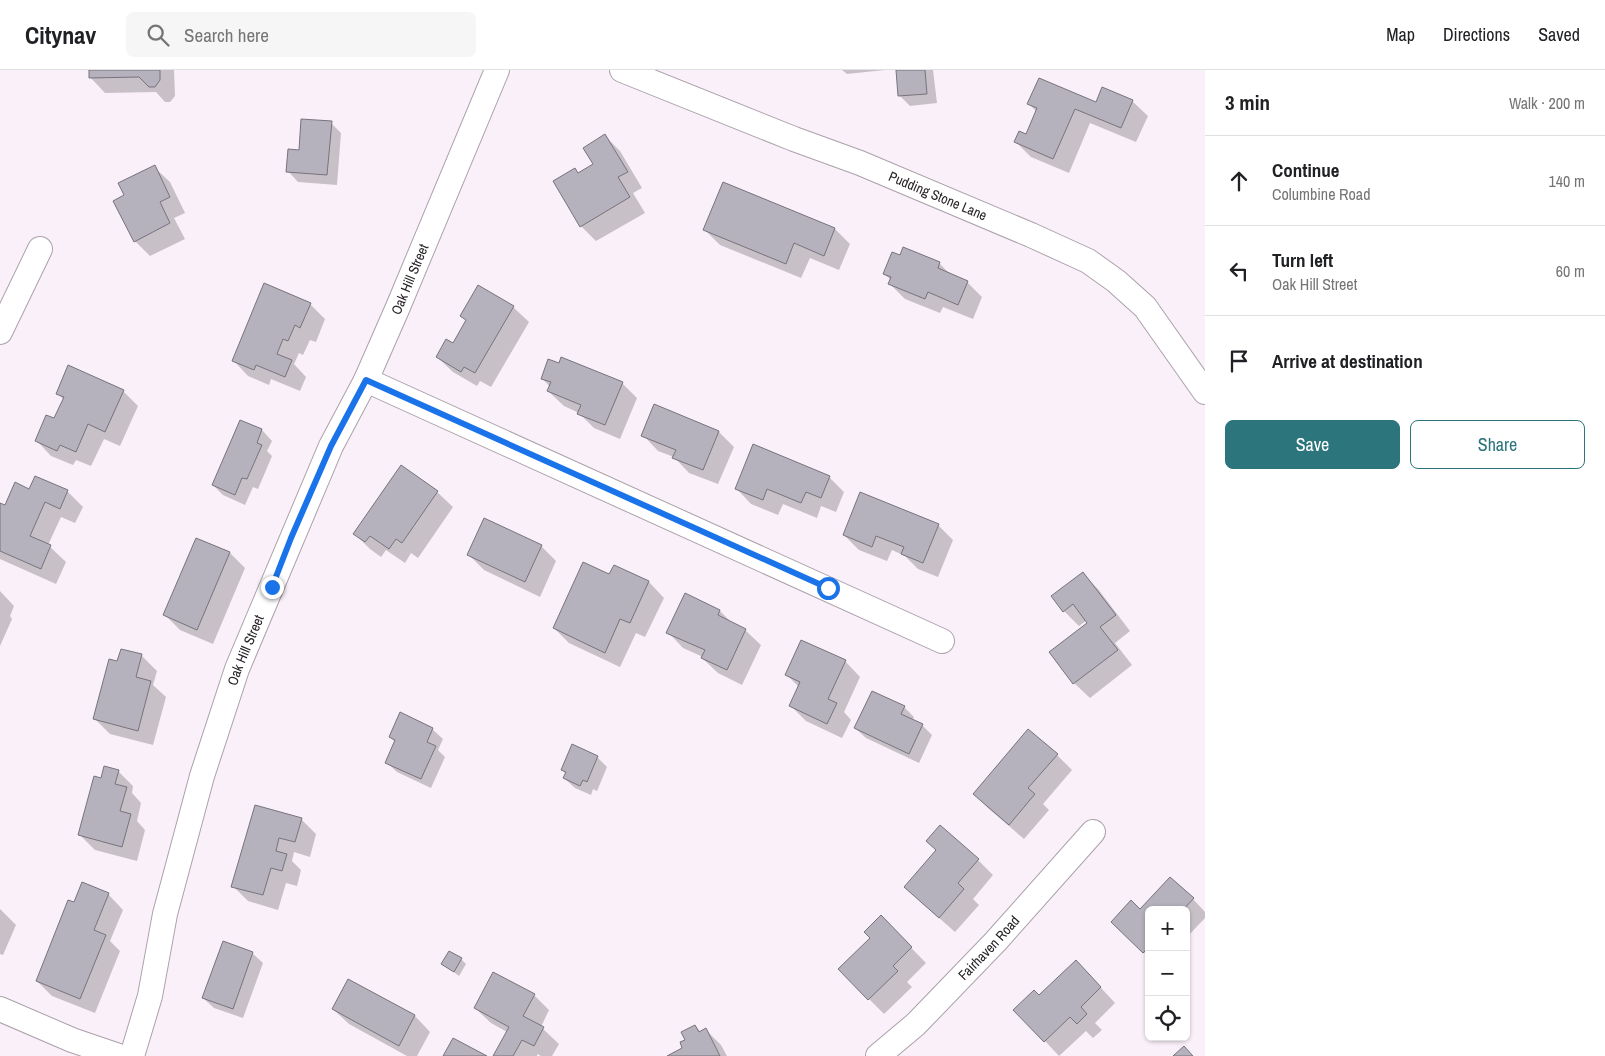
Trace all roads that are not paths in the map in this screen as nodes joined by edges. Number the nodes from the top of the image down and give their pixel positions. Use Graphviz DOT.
graph roads {
  1 [pos="497,70"];
  2 [pos="622,70"];
  3 [pos="40,249"];
  4 [pos="0,332"];
  5 [pos="366,380"];
  6 [pos="1205,392"];
  7 [pos="942,641"];
  8 [pos="1093,832"];
  9 [pos="0,1009"];
  10 [pos="119,1056"];
  11 [pos="132,1056"];
  12 [pos="878,1056"];
  1 -- 5 [label="street, Oak Hill Street"];
  2 -- 6 [label="street, Pudding Stone Lane"];
  3 -- 4 [label="street"];
  5 -- 7 [label="street"];
  5 -- 11 [label="street, Oak Hill Street"];
  8 -- 12 [label="street, Fairhaven Road"];
  9 -- 10 [label="street"];
}
